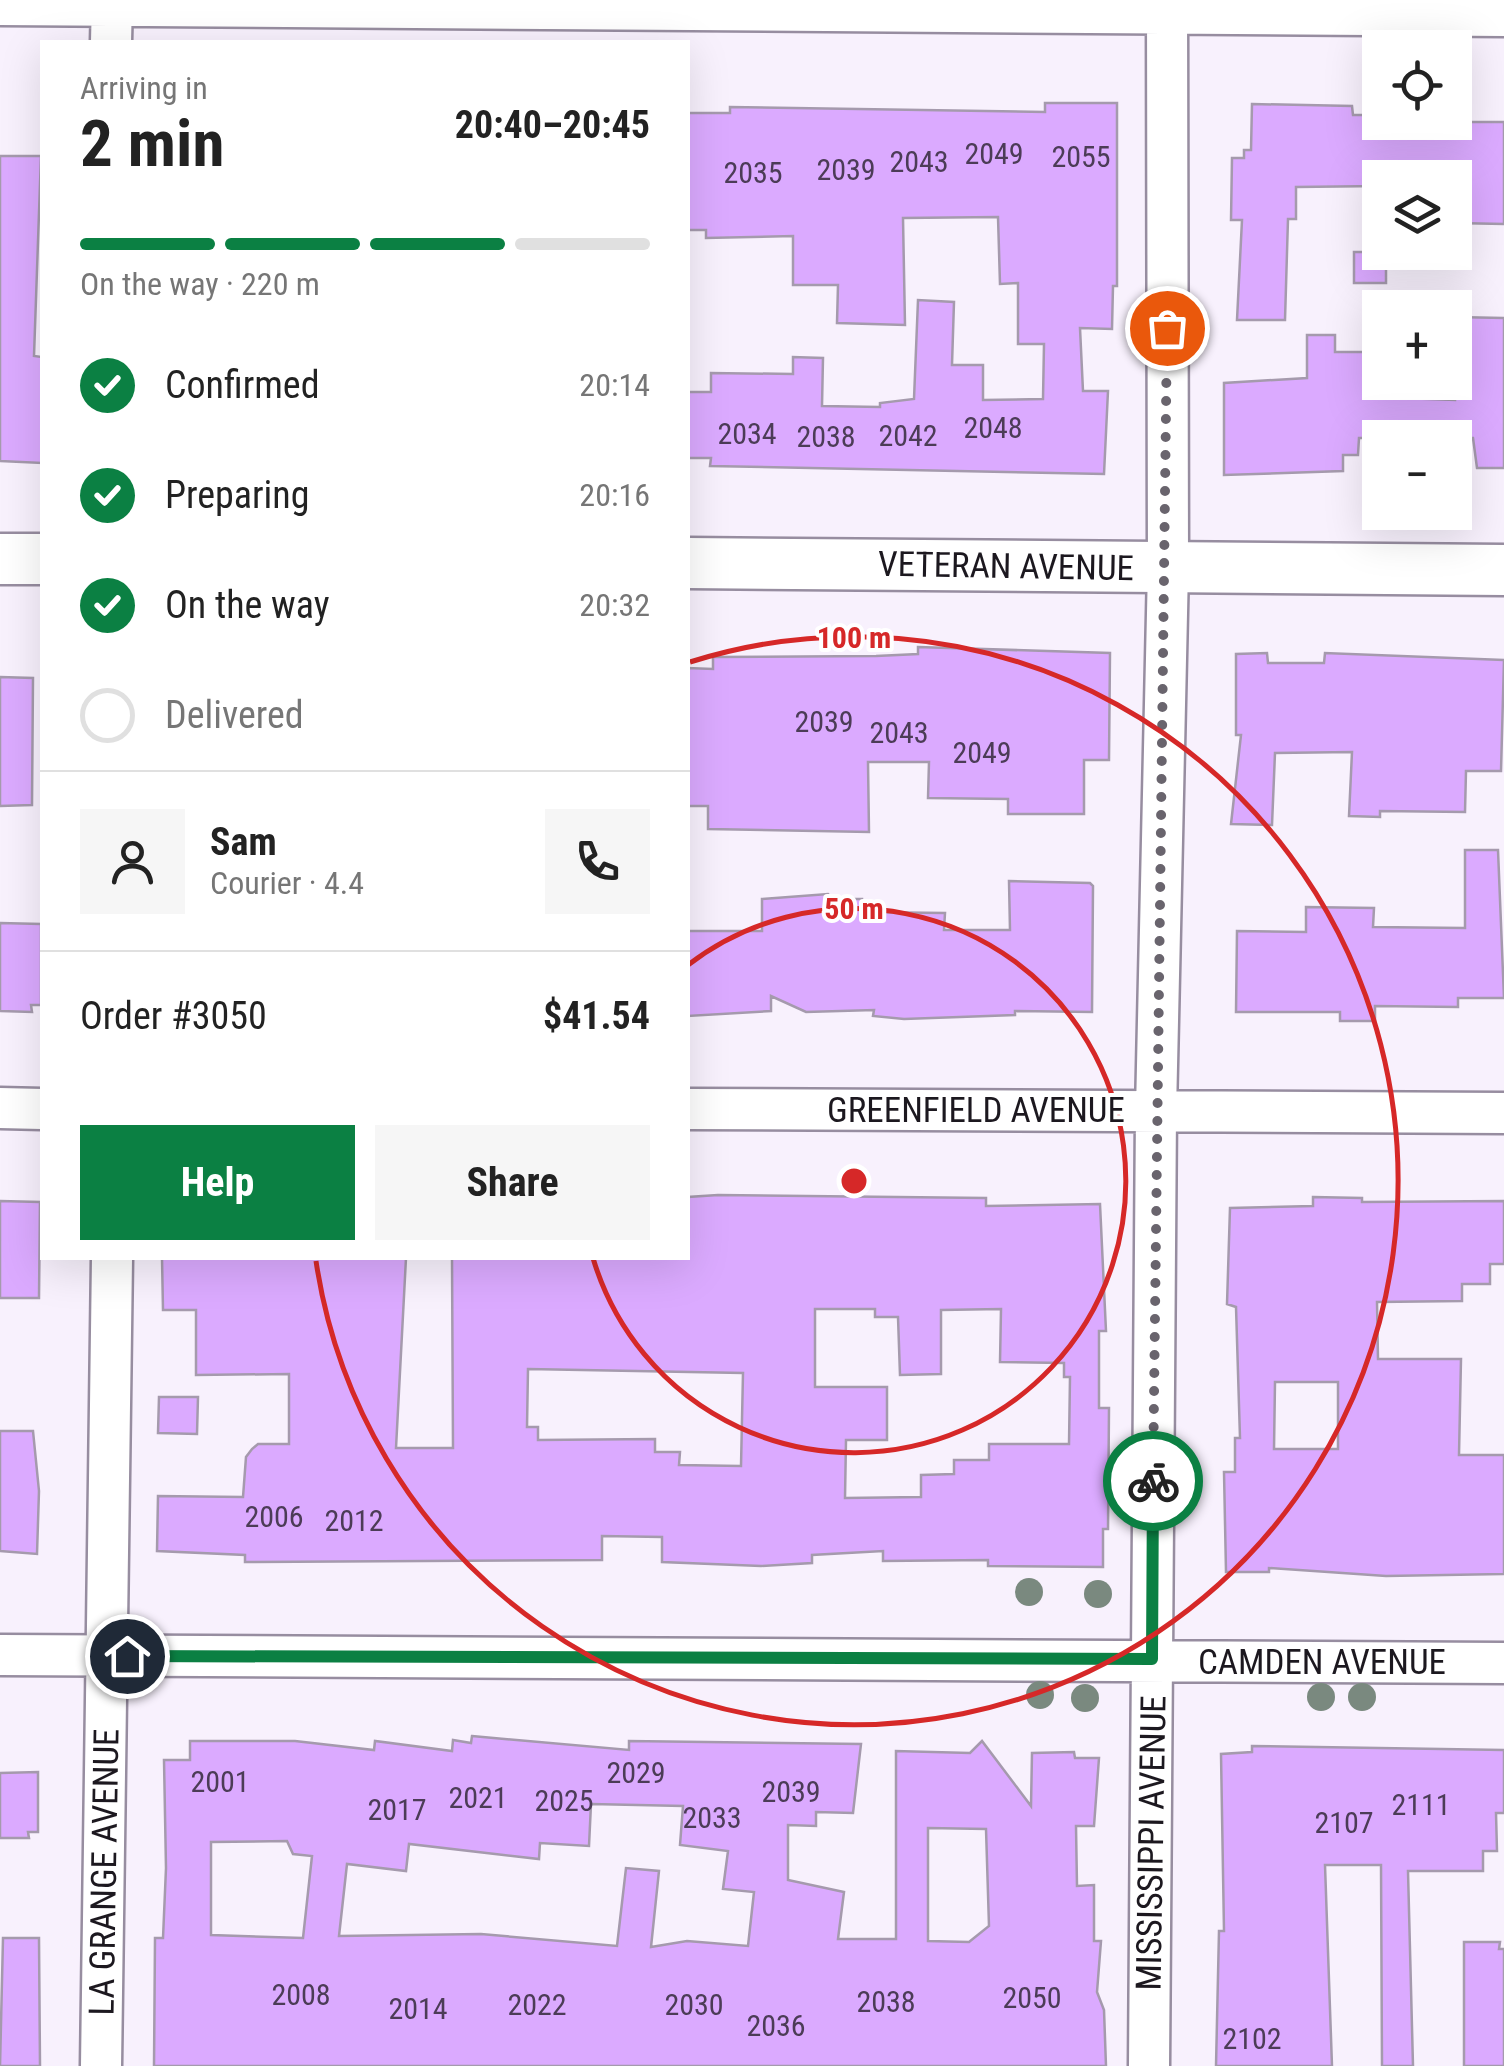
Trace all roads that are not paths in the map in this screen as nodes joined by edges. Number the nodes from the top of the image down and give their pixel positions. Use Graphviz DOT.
graph roads {
  1 [pos="0,5"];
  2 [pos="1167,7"];
  3 [pos="112,16"];
  4 [pos="1504,16"];
  5 [pos="0,559"];
  6 [pos="40,560"];
  7 [pos="690,562"];
  8 [pos="1168,568"];
  9 [pos="1504,570"];
  10 [pos="0,1108"];
  11 [pos="40,1109"];
  12 [pos="690,1109"];
  13 [pos="1156,1110"];
  14 [pos="1504,1113"];
  15 [pos="112,1260"];
  16 [pos="0,1655"];
  17 [pos="105,1656"];
  18 [pos="1152,1659"];
  19 [pos="1504,1663"];
  20 [pos="102,2066"];
  21 [pos="1149,2066"];
  1 -- 3 [label="street"];
  2 -- 3 [label="street"];
  2 -- 4 [label="street"];
  2 -- 8 [label="street, MISSISSIPPI AVENUE"];
  5 -- 6 [label="street"];
  7 -- 8 [label="street, VETERAN AVENUE"];
  8 -- 9 [label="street, VETERAN AVENUE"];
  8 -- 13 [label="street, MISSISSIPPI AVENUE"];
  10 -- 11 [label="street"];
  12 -- 13 [label="street, GREENFIELD AVENUE"];
  13 -- 14 [label="street, GREENFIELD AVENUE"];
  13 -- 18 [label="street, MISSISSIPPI AVENUE"];
  15 -- 17 [label="street, LA GRANGE AVENUE"];
  16 -- 17 [label="street, CAMDEN AVENUE"];
  17 -- 18 [label="street, CAMDEN AVENUE"];
  17 -- 20 [label="street, LA GRANGE AVENUE"];
  18 -- 19 [label="street, CAMDEN AVENUE"];
  18 -- 21 [label="street, MISSISSIPPI AVENUE"];
}
